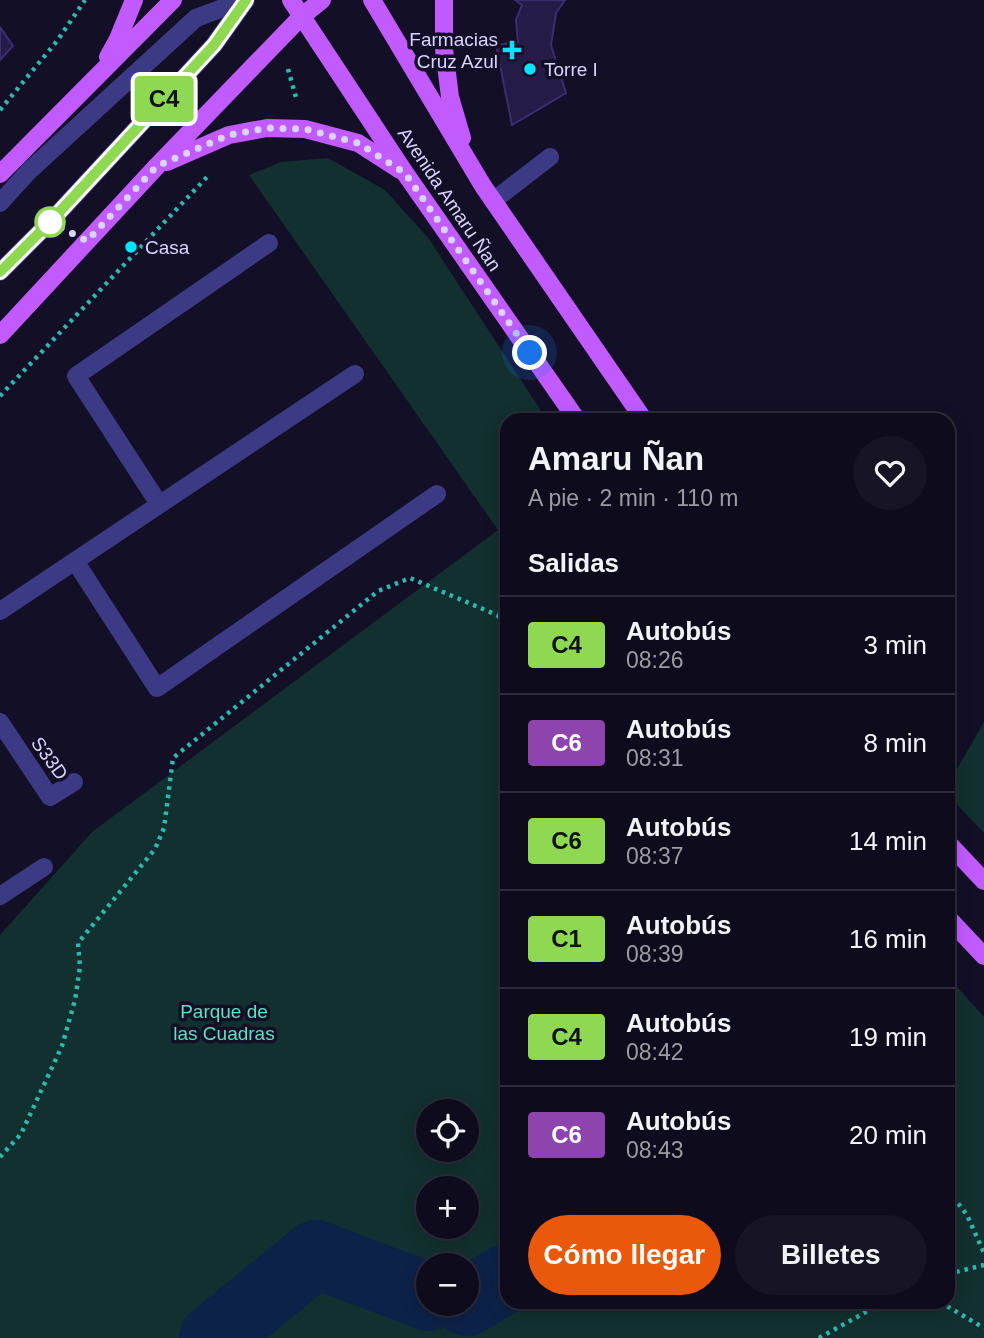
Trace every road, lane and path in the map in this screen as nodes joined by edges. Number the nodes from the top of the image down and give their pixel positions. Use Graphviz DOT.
graph roads {
  1 [pos="85,0"];
  2 [pos="134,0"];
  3 [pos="173,0"];
  4 [pos="245,0"];
  5 [pos="291,0"];
  6 [pos="322,0"];
  7 [pos="372,0"];
  8 [pos="444,0"];
  9 [pos="301,17"];
  10 [pos="97,76"];
  11 [pos="0,110"];
  12 [pos="550,157"];
  13 [pos="157,166"];
  14 [pos="215,173"];
  15 [pos="405,173"];
  16 [pos="0,174"];
  17 [pos="489,193"];
  18 [pos="0,203"];
  19 [pos="269,243"];
  20 [pos="0,272"];
  21 [pos="0,335"];
  22 [pos="355,374"];
  23 [pos="0,396"];
  24 [pos="572,413"];
  25 [pos="639,413"];
  26 [pos="436,494"];
  27 [pos="159,504"];
  28 [pos="75,561"];
  29 [pos="0,611"];
  30 [pos="500,617"];
  31 [pos="0,722"];
  32 [pos="74,782"];
  33 [pos="955,850"];
  34 [pos="44,867"];
  35 [pos="984,881"];
  36 [pos="0,896"];
  37 [pos="955,925"];
  38 [pos="984,956"];
  39 [pos="0,1157"];
  40 [pos="955,1199"];
  41 [pos="984,1253"];
  42 [pos="984,1265"];
  43 [pos="955,1272"];
  44 [pos="871,1309"];
  45 [pos="952,1309"];
  46 [pos="984,1328"];
  47 [pos="819,1338"];
  1 -- 11 [label="path"];
  2 -- 10 [label="main road"];
  3 -- 10 [label="main road"];
  4 -- 18 [label="street"];
  4 -- 20 [label="street"];
  5 -- 9 [label="main road, Avenida Amaru Ñan"];
  6 -- 9 [label="main road"];
  7 -- 17 [label="main road, Avenida Amaru Ñan"];
  8 -- 17 [label="main road"];
  9 -- 13 [label="main road"];
  9 -- 15 [label="main road, Avenida Amaru Ñan"];
  10 -- 16 [label="main road"];
  12 -- 17 [label="street"];
  13 -- 15 [label="main road"];
  13 -- 21 [label="main road"];
  14 -- 23 [label="path"];
  15 -- 24 [label="main road, Avenida Amaru Ñan"];
  17 -- 25 [label="main road, Avenida Amaru Ñan"];
  19 -- 27 [label="street"];
  22 -- 27 [label="street"];
  26 -- 28 [label="street"];
  27 -- 28 [label="street"];
  28 -- 29 [label="street"];
  30 -- 39 [label="path"];
  31 -- 32 [label="street, S33D"];
  33 -- 35 [label="main road"];
  34 -- 36 [label="street"];
  37 -- 38 [label="main road"];
  40 -- 41 [label="path"];
  42 -- 43 [label="path"];
  44 -- 47 [label="path"];
  45 -- 46 [label="path"];
}
